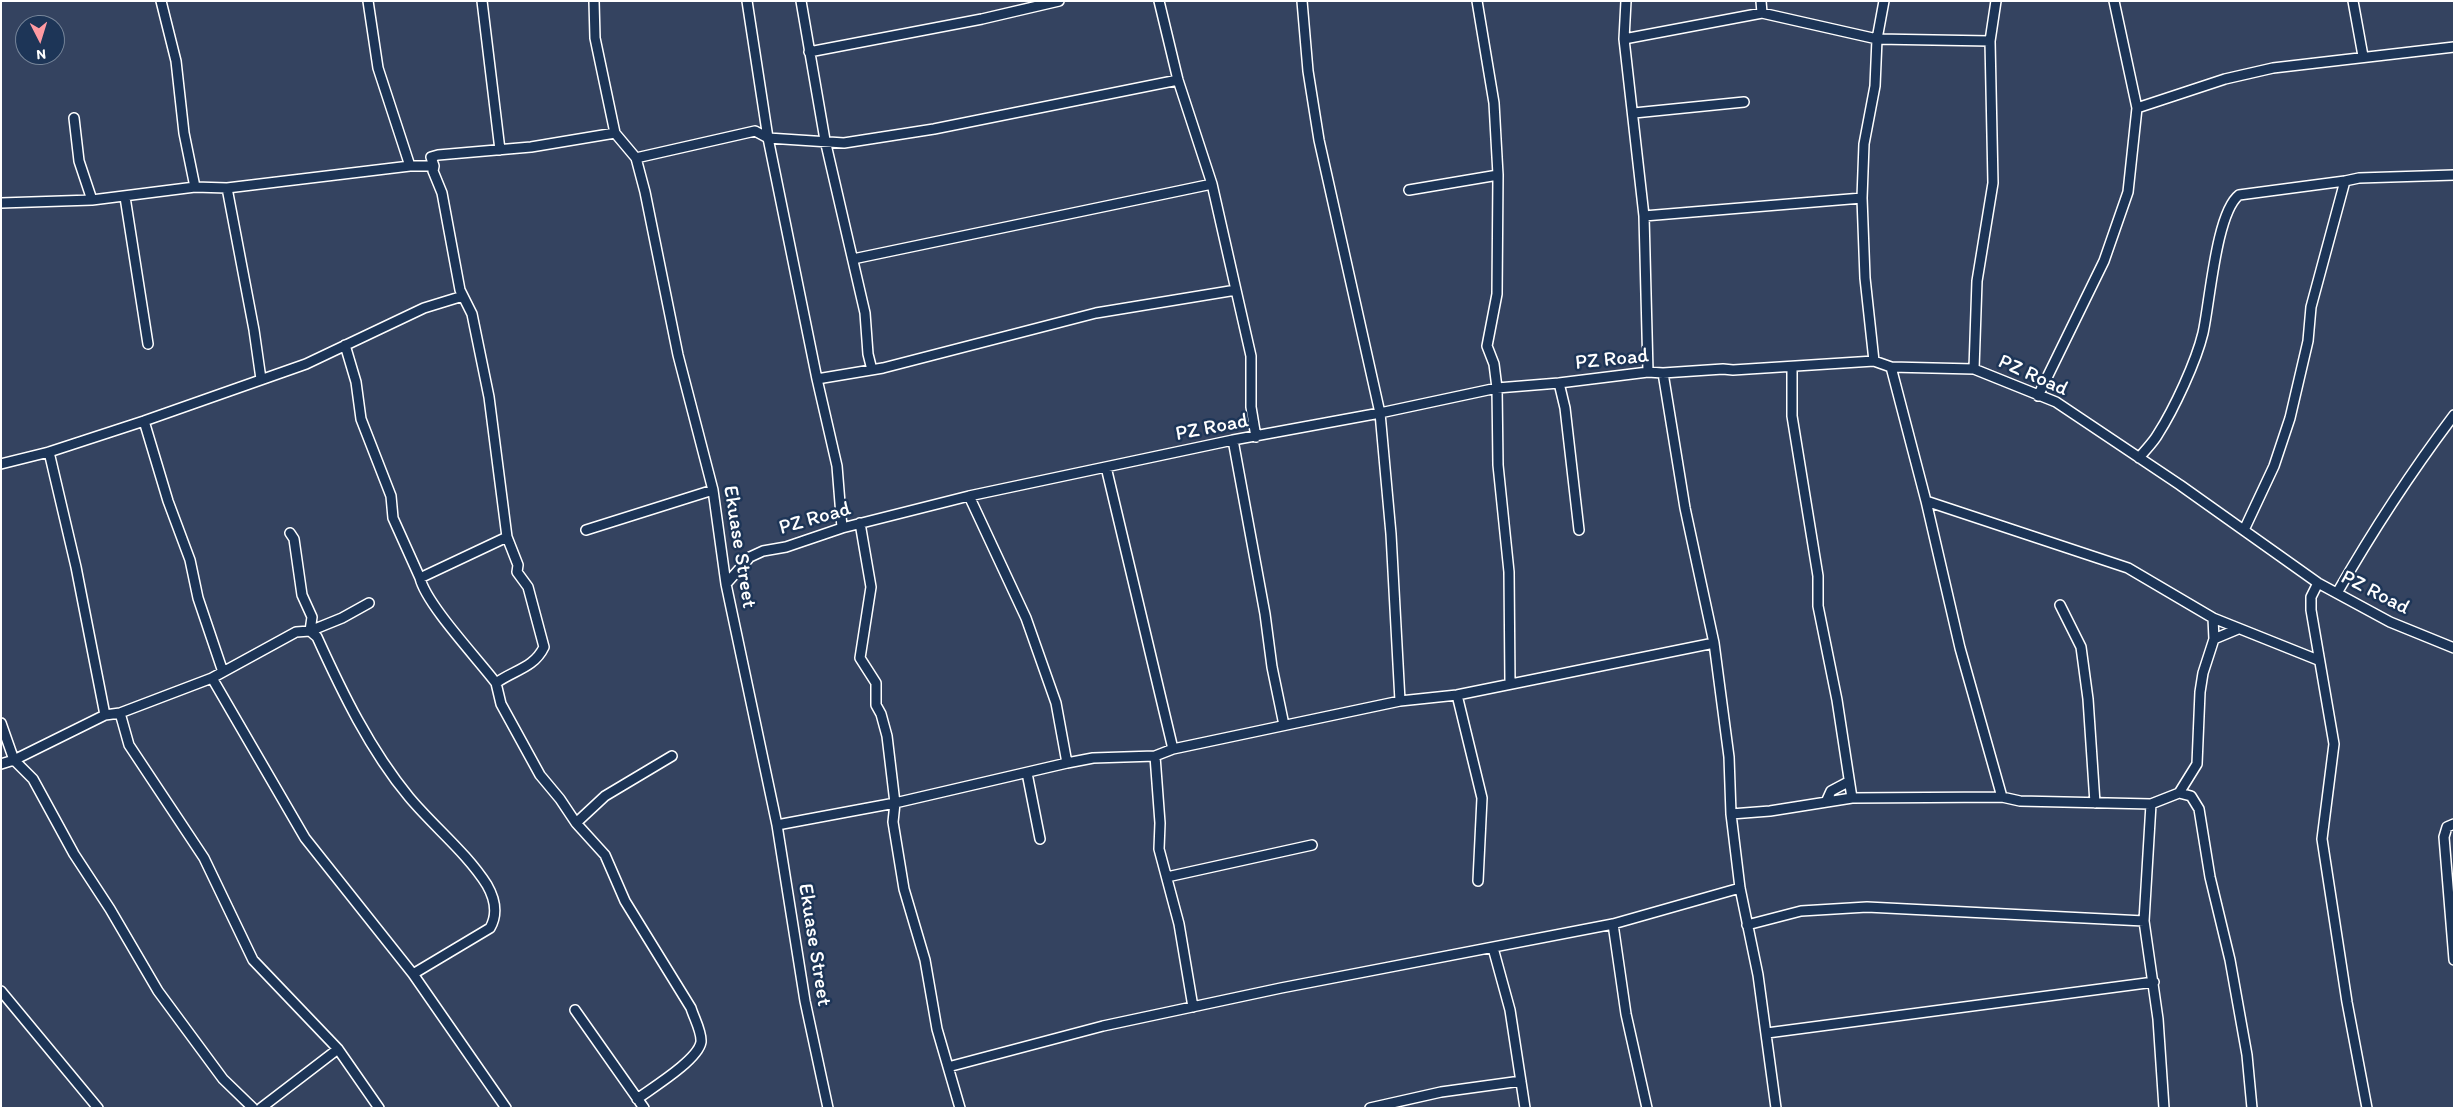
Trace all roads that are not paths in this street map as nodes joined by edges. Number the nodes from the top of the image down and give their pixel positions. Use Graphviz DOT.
graph roads {
  1 [pos="161,1"];
  2 [pos="368,1"];
  3 [pos="482,1"];
  4 [pos="594,1"];
  5 [pos="747,1"];
  6 [pos="802,1"];
  7 [pos="1059,1"];
  8 [pos="1159,1"];
  9 [pos="1302,1"];
  10 [pos="1477,1"];
  11 [pos="1626,1"];
  12 [pos="1761,1"];
  13 [pos="1884,1"];
  14 [pos="1996,1"];
  15 [pos="2114,1"];
  16 [pos="2353,1"];
  17 [pos="1762,13"];
  18 [pos="1624,39"];
  19 [pos="1877,39"];
  20 [pos="1990,41"];
  21 [pos="2454,47"];
  22 [pos="809,52"];
  23 [pos="2363,56"];
  24 [pos="1178,80"];
  25 [pos="1744,102"];
  26 [pos="2137,108"];
  27 [pos="1634,113"];
  28 [pos="74,118"];
  29 [pos="615,133"];
  30 [pos="768,138"];
  31 [pos="825,140"];
  32 [pos="500,150"];
  33 [pos="636,158"];
  34 [pos="410,166"];
  35 [pos="434,166"];
  36 [pos="1498,175"];
  37 [pos="2454,175"];
  38 [pos="2344,181"];
  39 [pos="1212,184"];
  40 [pos="195,187"];
  41 [pos="227,188"];
  42 [pos="1409,190"];
  43 [pos="125,197"];
  44 [pos="1862,198"];
  45 [pos="92,200"];
  46 [pos="1,203"];
  47 [pos="1644,216"];
  48 [pos="854,259"];
  49 [pos="1236,290"];
  50 [pos="463,296"];
  51 [pos="148,344"];
  52 [pos="344,346"];
  53 [pos="1874,361"];
  54 [pos="1792,367"];
  55 [pos="1891,368"];
  56 [pos="1974,369"];
  57 [pos="872,370"];
  58 [pos="1648,372"];
  59 [pos="1663,373"];
  60 [pos="261,379"];
  61 [pos="816,379"];
  62 [pos="1559,383"];
  63 [pos="1496,388"];
  64 [pos="2038,396"];
  65 [pos="1380,413"];
  66 [pos="2454,416"];
  67 [pos="144,421"];
  68 [pos="1256,437"];
  69 [pos="1233,440"];
  70 [pos="49,452"];
  71 [pos="2139,458"];
  72 [pos="1,464"];
  73 [pos="1106,467"];
  74 [pos="713,490"];
  75 [pos="969,496"];
  76 [pos="1926,501"];
  77 [pos="860,524"];
  78 [pos="842,528"];
  79 [pos="586,530"];
  80 [pos="1579,530"];
  81 [pos="2244,530"];
  82 [pos="290,532"];
  83 [pos="507,537"];
  84 [pos="420,578"];
  85 [pos="2318,583"];
  86 [pos="726,584"];
  87 [pos="2337,593"];
  88 [pos="369,603"];
  89 [pos="2060,605"];
  90 [pos="2213,618"];
  91 [pos="2238,629"];
  92 [pos="310,631"];
  93 [pos="2214,640"];
  94 [pos="1714,643"];
  95 [pos="2454,648"];
  96 [pos="2318,660"];
  97 [pos="223,672"];
  98 [pos="212,678"];
  99 [pos="496,683"];
  100 [pos="1510,683"];
  101 [pos="1457,695"];
  102 [pos="1400,701"];
  103 [pos="120,713"];
  104 [pos="105,715"];
  105 [pos="1,723"];
  106 [pos="1284,725"];
  107 [pos="1173,749"];
  108 [pos="672,756"];
  109 [pos="1156,756"];
  110 [pos="14,760"];
  111 [pos="1067,763"];
  112 [pos="1,764"];
  113 [pos="1027,773"];
  114 [pos="1848,782"];
  115 [pos="2179,793"];
  116 [pos="2002,797"];
  117 [pos="1852,798"];
  118 [pos="1826,802"];
  119 [pos="2095,802"];
  120 [pos="895,803"];
  121 [pos="2151,804"];
  122 [pos="1731,814"];
  123 [pos="576,823"];
  124 [pos="2454,824"];
  125 [pos="777,825"];
  126 [pos="1040,838"];
  127 [pos="1312,845"];
  128 [pos="1167,877"];
  129 [pos="1478,881"];
  130 [pos="1740,888"];
  131 [pos="2144,921"];
  132 [pos="1613,924"];
  133 [pos="1747,925"];
  134 [pos="1493,948"];
  135 [pos="2454,960"];
  136 [pos="413,974"];
  137 [pos="2154,982"];
  138 [pos="1,991"];
  139 [pos="1193,1007"];
  140 [pos="575,1010"];
  141 [pos="1766,1033"];
  142 [pos="338,1049"];
  143 [pos="948,1067"];
  144 [pos="1521,1081"];
  145 [pos="641,1105"];
  146 [pos="98,1108"];
  147 [pos="253,1108"];
  148 [pos="261,1108"];
  149 [pos="379,1108"];
  150 [pos="506,1108"];
  151 [pos="828,1108"];
  152 [pos="960,1108"];
  153 [pos="1370,1108"];
  154 [pos="1525,1108"];
  155 [pos="1647,1108"];
  156 [pos="1776,1108"];
  157 [pos="2164,1108"];
  158 [pos="2252,1108"];
  159 [pos="2366,1108"];
  1 -- 40 [label="street"];
  2 -- 34 [label="street"];
  3 -- 32 [label="street"];
  4 -- 29 [label="street, Ekuase Street"];
  5 -- 30 [label="street"];
  6 -- 22 [label="street"];
  7 -- 22 [label="street"];
  8 -- 24 [label="street"];
  9 -- 65 [label="street"];
  10 -- 36 [label="street"];
  11 -- 18 [label="street"];
  12 -- 17 [label="street"];
  13 -- 19 [label="street"];
  14 -- 20 [label="street"];
  15 -- 26 [label="street"];
  16 -- 23 [label="street"];
  17 -- 18 [label="street"];
  17 -- 19 [label="street"];
  18 -- 27 [label="street"];
  19 -- 20 [label="street"];
  19 -- 44 [label="street"];
  20 -- 56 [label="street"];
  21 -- 23 [label="street"];
  22 -- 31 [label="street"];
  23 -- 26 [label="street"];
  24 -- 31 [label="street"];
  24 -- 39 [label="street"];
  25 -- 27 [label="street"];
  26 -- 64 [label="street"];
  27 -- 47 [label="street"];
  28 -- 45 [label="street"];
  29 -- 32 [label="street"];
  29 -- 33 [label="street, Ekuase Street"];
  30 -- 31 [label="street"];
  30 -- 33 [label="street"];
  30 -- 61 [label="street"];
  31 -- 48 [label="street"];
  32 -- 35 [label="street"];
  33 -- 74 [label="street, Ekuase Street"];
  34 -- 35 [label="street"];
  34 -- 41 [label="street"];
  35 -- 50 [label="street"];
  36 -- 42 [label="street"];
  36 -- 63 [label="street"];
  37 -- 38 [label="street"];
  38 -- 71 [label="street"];
  38 -- 81 [label="street"];
  39 -- 48 [label="street"];
  39 -- 49 [label="street"];
  40 -- 41 [label="street"];
  40 -- 43 [label="street"];
  41 -- 60 [label="street"];
  43 -- 45 [label="street"];
  43 -- 51 [label="street"];
  44 -- 47 [label="street"];
  44 -- 53 [label="street"];
  45 -- 46 [label="street"];
  47 -- 58 [label="street"];
  48 -- 57 [label="street"];
  49 -- 57 [label="street"];
  49 -- 68 [label="street"];
  50 -- 52 [label="street"];
  50 -- 83 [label="street"];
  52 -- 60 [label="street"];
  52 -- 84 [label="street"];
  53 -- 54 [label="street, PZ Road"];
  53 -- 55 [label="street, PZ Road"];
  54 -- 59 [label="street, PZ Road"];
  54 -- 114 [label="street"];
  55 -- 56 [label="street, PZ Road"];
  55 -- 76 [label="street"];
  56 -- 64 [label="street, PZ Road"];
  57 -- 61 [label="street"];
  58 -- 59 [label="street, PZ Road"];
  58 -- 62 [label="street, PZ Road"];
  59 -- 94 [label="street"];
  60 -- 67 [label="street"];
  61 -- 78 [label="street"];
  62 -- 63 [label="street, PZ Road"];
  62 -- 80 [label="street"];
  63 -- 65 [label="street, PZ Road"];
  63 -- 100 [label="street"];
  64 -- 71 [label="street, PZ Road"];
  65 -- 68 [label="street, PZ Road"];
  65 -- 102 [label="street"];
  66 -- 87 [label="street"];
  67 -- 70 [label="street"];
  67 -- 97 [label="street"];
  68 -- 69 [label="street, PZ Road"];
  69 -- 73 [label="street, PZ Road"];
  69 -- 106 [label="street"];
  70 -- 72 [label="street"];
  70 -- 104 [label="street"];
  71 -- 81 [label="street, PZ Road"];
  73 -- 75 [label="street, PZ Road"];
  73 -- 107 [label="street"];
  74 -- 79 [label="street"];
  74 -- 86 [label="street, Ekuase Street"];
  75 -- 77 [label="street, PZ Road"];
  75 -- 111 [label="street"];
  76 -- 90 [label="street"];
  76 -- 116 [label="street"];
  77 -- 78 [label="street, PZ Road"];
  77 -- 120 [label="street"];
  78 -- 86 [label="street, PZ Road"];
  81 -- 85 [label="street, PZ Road"];
  82 -- 92 [label="street"];
  83 -- 84 [label="street"];
  83 -- 99 [label="street"];
  84 -- 99 [label="street"];
  85 -- 87 [label="street, PZ Road"];
  85 -- 96 [label="street"];
  86 -- 125 [label="street, Ekuase Street"];
  87 -- 95 [label="street, PZ Road"];
  88 -- 92 [label="street"];
  89 -- 119 [label="street"];
  90 -- 91 [label="street"];
  90 -- 93 [label="street"];
  91 -- 93 [label="street"];
  91 -- 96 [label="street"];
  92 -- 97 [label="street"];
  92 -- 136 [label="street"];
  93 -- 115 [label="street"];
  94 -- 100 [label="street"];
  94 -- 122 [label="street"];
  96 -- 159 [label="street"];
  97 -- 98 [label="street"];
  98 -- 103 [label="street"];
  98 -- 136 [label="street"];
  99 -- 123 [label="street"];
  100 -- 101 [label="street"];
  101 -- 102 [label="street"];
  101 -- 129 [label="street"];
  102 -- 106 [label="street"];
  103 -- 104 [label="street"];
  103 -- 142 [label="street"];
  104 -- 110 [label="street"];
  105 -- 110 [label="street"];
  106 -- 107 [label="street"];
  107 -- 109 [label="street"];
  108 -- 123 [label="street"];
  109 -- 111 [label="street"];
  109 -- 128 [label="street"];
  110 -- 112 [label="street"];
  110 -- 147 [label="street"];
  111 -- 113 [label="street"];
  113 -- 120 [label="street"];
  113 -- 126 [label="street"];
  114 -- 117 [label="street"];
  114 -- 118 [label="street"];
  115 -- 121 [label="street"];
  115 -- 158 [label="street"];
  116 -- 117 [label="street"];
  116 -- 119 [label="street"];
  117 -- 118 [label="street"];
  118 -- 122 [label="street"];
  119 -- 121 [label="street"];
  120 -- 125 [label="street"];
  120 -- 143 [label="street"];
  121 -- 131 [label="street"];
  122 -- 130 [label="street"];
  123 -- 145 [label="street"];
  124 -- 135 [label="street"];
  125 -- 151 [label="street, Ekuase Street"];
  127 -- 128 [label="street"];
  128 -- 139 [label="street"];
  130 -- 132 [label="street"];
  130 -- 133 [label="street"];
  131 -- 133 [label="street"];
  131 -- 137 [label="street"];
  132 -- 134 [label="street"];
  132 -- 155 [label="street"];
  133 -- 141 [label="street"];
  134 -- 139 [label="street"];
  134 -- 144 [label="street"];
  136 -- 150 [label="street"];
  137 -- 141 [label="street"];
  137 -- 157 [label="street"];
  138 -- 146 [label="street"];
  139 -- 143 [label="street"];
  140 -- 145 [label="street"];
  141 -- 156 [label="street"];
  142 -- 148 [label="street"];
  142 -- 149 [label="street"];
  143 -- 152 [label="street"];
  144 -- 153 [label="street"];
  144 -- 154 [label="street"];
}
